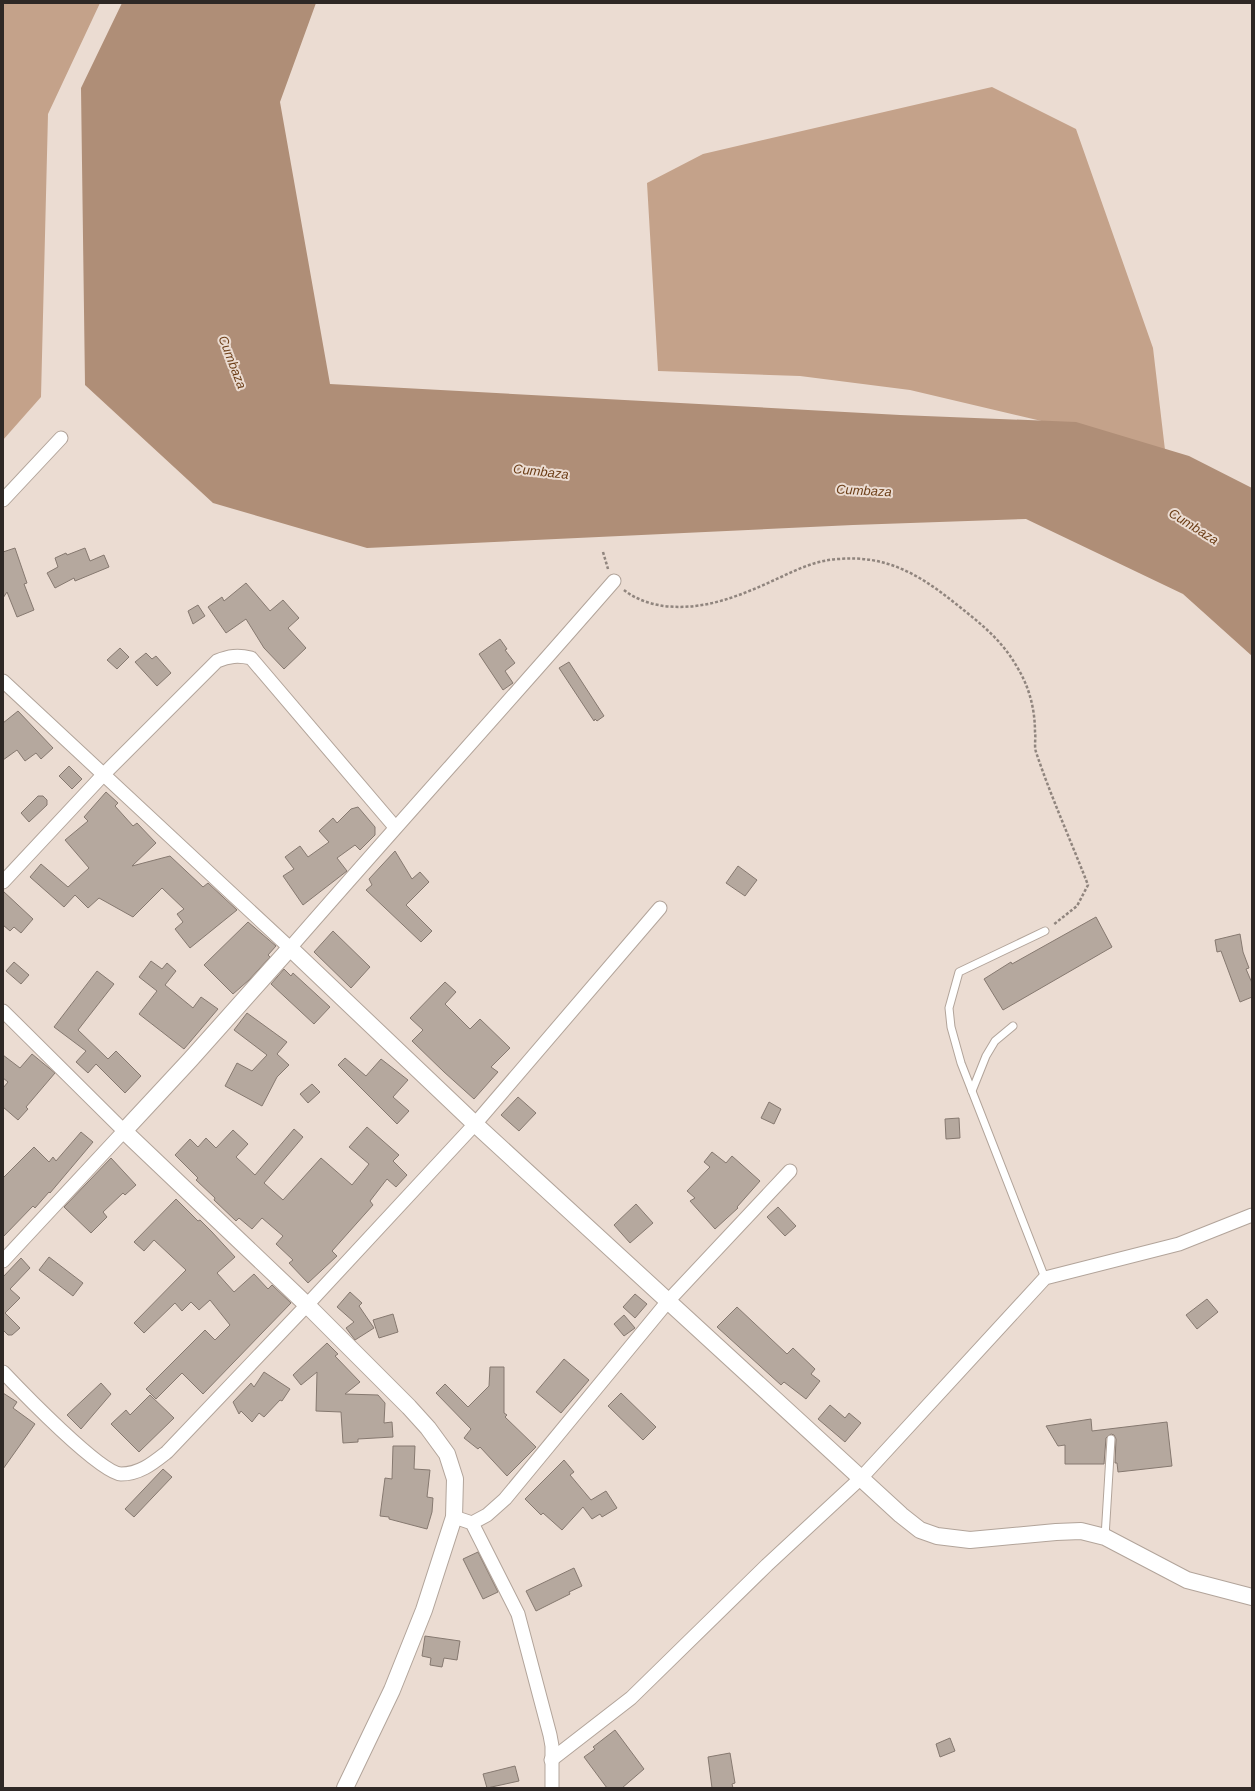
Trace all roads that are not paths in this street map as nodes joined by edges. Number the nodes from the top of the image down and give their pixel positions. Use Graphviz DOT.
graph roads {
  1 [pos="60,438"];
  2 [pos="3,500"];
  3 [pos="614,581"];
  4 [pos="3,681"];
  5 [pos="103,775"];
  6 [pos="395,827"];
  7 [pos="3,882"];
  8 [pos="660,908"];
  9 [pos="1045,931"];
  10 [pos="290,948"];
  11 [pos="3,1011"];
  12 [pos="1013,1026"];
  13 [pos="972,1091"];
  14 [pos="475,1124"];
  15 [pos="124,1131"];
  16 [pos="790,1171"];
  17 [pos="1252,1215"];
  18 [pos="3,1261"];
  19 [pos="1045,1278"];
  20 [pos="669,1300"];
  21 [pos="307,1305"];
  22 [pos="3,1372"];
  23 [pos="1111,1439"];
  24 [pos="862,1477"];
  25 [pos="454,1517"];
  26 [pos="472,1523"];
  27 [pos="1105,1536"];
  28 [pos="1252,1597"];
  29 [pos="551,1760"];
  30 [pos="345,1788"];
  31 [pos="552,1788"];
  1 -- 2 [label="street"];
  3 -- 6 [label="street"];
  4 -- 5 [label="street"];
  5 -- 6 [label="street"];
  5 -- 7 [label="street"];
  5 -- 10 [label="street"];
  6 -- 10 [label="street"];
  8 -- 14 [label="street"];
  9 -- 13 [label="lane"];
  10 -- 14 [label="street"];
  10 -- 15 [label="street"];
  11 -- 15 [label="street"];
  12 -- 13 [label="lane"];
  13 -- 19 [label="lane"];
  14 -- 20 [label="street"];
  14 -- 21 [label="street"];
  15 -- 18 [label="street"];
  15 -- 21 [label="street"];
  16 -- 20 [label="street"];
  17 -- 19 [label="street"];
  19 -- 24 [label="street"];
  20 -- 24 [label="street"];
  20 -- 26 [label="street"];
  21 -- 22 [label="street"];
  21 -- 25 [label="street"];
  23 -- 27 [label="lane"];
  24 -- 27 [label="street"];
  24 -- 29 [label="street"];
  25 -- 26 [label="street"];
  25 -- 30 [label="street"];
  26 -- 29 [label="street"];
  27 -- 28 [label="street"];
  29 -- 31 [label="street"];
}
